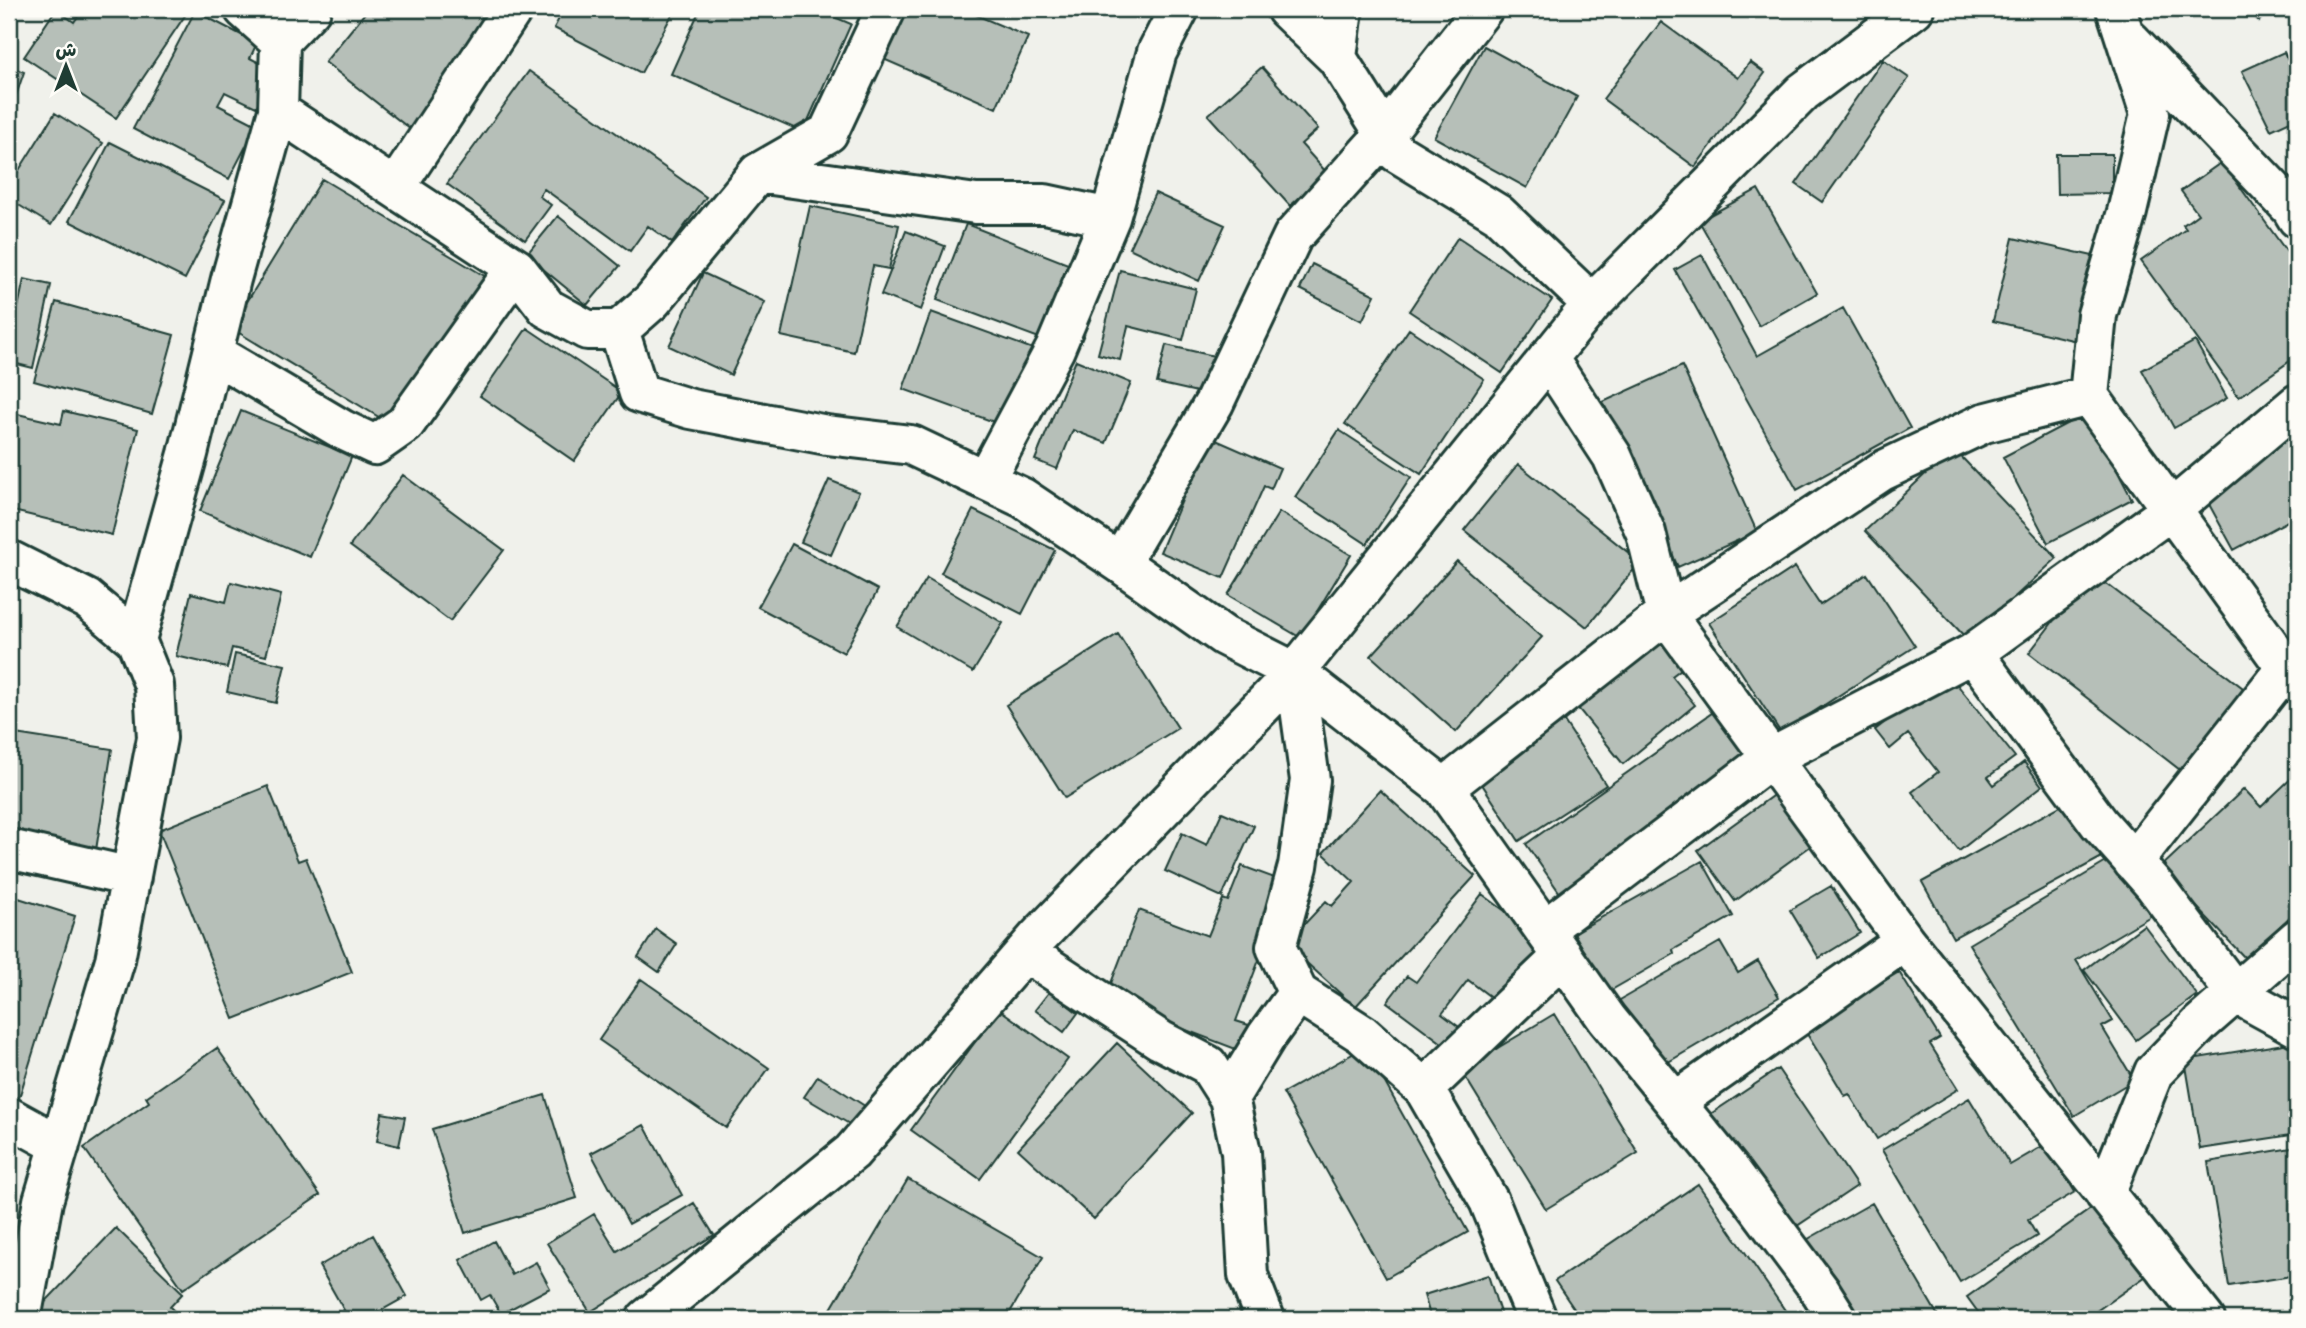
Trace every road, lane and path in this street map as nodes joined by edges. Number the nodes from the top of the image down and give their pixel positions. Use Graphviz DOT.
graph roads {
  1 [pos="244,9"];
  2 [pos="311,9"];
  3 [pos="513,9"];
  4 [pos="886,9"];
  5 [pos="1179,9"];
  6 [pos="1286,9"];
  7 [pos="1343,9"];
  8 [pos="1483,9"];
  9 [pos="1914,9"];
  10 [pos="2121,22"];
  11 [pos="280,41"];
  12 [pos="1337,58"];
  13 [pos="278,111"];
  14 [pos="1384,135"];
  15 [pos="758,173"];
  16 [pos="395,188"];
  17 [pos="2295,210"];
  18 [pos="1110,218"];
  19 [pos="516,268"];
  20 [pos="1592,304"];
  21 [pos="619,330"];
  22 [pos="213,353"];
  23 [pos="1548,358"];
  24 [pos="2089,396"];
  25 [pos="2297,404"];
  26 [pos="985,480"];
  27 [pos="2171,510"];
  28 [pos="9,560"];
  29 [pos="1120,563"];
  30 [pos="1666,614"];
  31 [pos="136,640"];
  32 [pos="1973,653"];
  33 [pos="1295,672"];
  34 [pos="2294,672"];
  35 [pos="1771,758"];
  36 [pos="1444,788"];
  37 [pos="9,849"];
  38 [pos="2133,862"];
  39 [pos="131,877"];
  40 [pos="2297,939"];
  41 [pos="1905,941"];
  42 [pos="1553,943"];
  43 [pos="1025,952"];
  44 [pos="1298,993"];
  45 [pos="2235,993"];
  46 [pos="2297,1027"];
  47 [pos="1424,1089"];
  48 [pos="1229,1098"];
  49 [pos="1675,1102"];
  50 [pos="9,1117"];
  51 [pos="60,1145"];
  52 [pos="2105,1194"];
  53 [pos="22,1319"];
  54 [pos="646,1319"];
  55 [pos="1265,1319"];
  56 [pos="1537,1319"];
  57 [pos="1838,1319"];
  58 [pos="2205,1319"];
  1 -- 11 [label="street"];
  2 -- 11 [label="street"];
  3 -- 16 [label="street"];
  4 -- 15 [label="street"];
  5 -- 18 [label="street"];
  6 -- 12 [label="street"];
  7 -- 12 [label="street"];
  8 -- 14 [label="street"];
  9 -- 20 [label="street"];
  10 -- 17 [label="street"];
  10 -- 24 [label="street"];
  11 -- 13 [label="street"];
  12 -- 14 [label="street"];
  13 -- 16 [label="street"];
  13 -- 22 [label="street"];
  14 -- 20 [label="street"];
  14 -- 29 [label="street"];
  15 -- 18 [label="street"];
  15 -- 21 [label="street"];
  16 -- 19 [label="street"];
  18 -- 26 [label="street"];
  19 -- 21 [label="street"];
  19 -- 22 [label="street"];
  20 -- 23 [label="street"];
  21 -- 26 [label="street"];
  22 -- 31 [label="street"];
  23 -- 30 [label="street"];
  23 -- 33 [label="street"];
  24 -- 27 [label="street"];
  24 -- 30 [label="street"];
  25 -- 27 [label="street"];
  26 -- 29 [label="street"];
  27 -- 32 [label="street"];
  27 -- 34 [label="street"];
  28 -- 31 [label="street"];
  29 -- 33 [label="street"];
  30 -- 35 [label="street"];
  30 -- 36 [label="street"];
  31 -- 39 [label="street"];
  32 -- 35 [label="street"];
  32 -- 38 [label="street"];
  33 -- 36 [label="street"];
  33 -- 43 [label="street"];
  33 -- 44 [label="street"];
  34 -- 38 [label="street"];
  35 -- 41 [label="street"];
  35 -- 42 [label="street"];
  36 -- 42 [label="street"];
  37 -- 39 [label="street"];
  38 -- 45 [label="street"];
  39 -- 51 [label="street"];
  40 -- 45 [label="street"];
  41 -- 49 [label="street"];
  41 -- 52 [label="street"];
  42 -- 47 [label="street"];
  42 -- 49 [label="street"];
  43 -- 48 [label="street"];
  43 -- 54 [label="street"];
  44 -- 47 [label="street"];
  44 -- 48 [label="street"];
  45 -- 46 [label="street"];
  45 -- 52 [label="street"];
  47 -- 56 [label="street"];
  48 -- 55 [label="street"];
  49 -- 57 [label="street"];
  50 -- 51 [label="street"];
  51 -- 53 [label="street"];
  52 -- 58 [label="street"];
}
